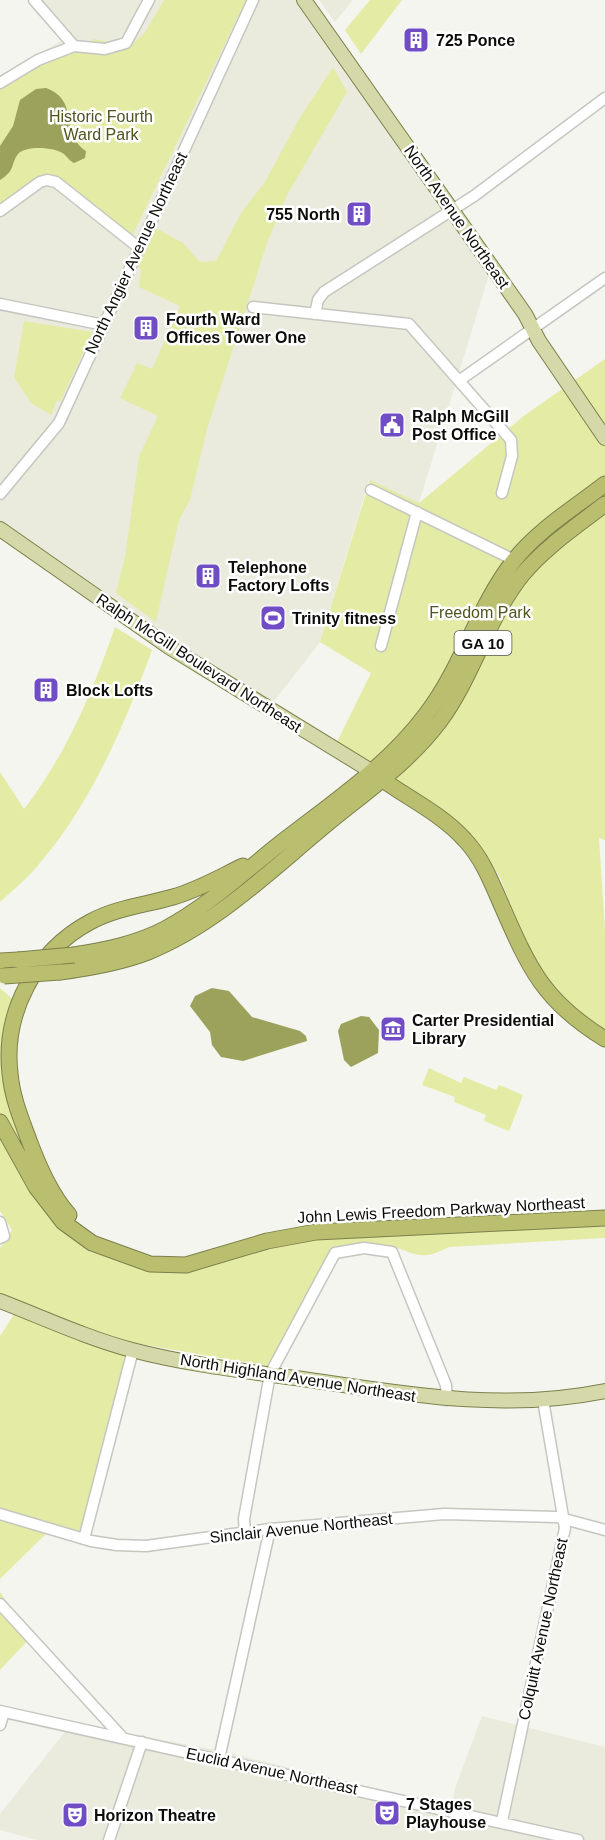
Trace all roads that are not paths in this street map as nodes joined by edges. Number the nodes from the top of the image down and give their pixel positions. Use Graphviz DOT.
graph roads {
  1 [pos="34,0"];
  2 [pos="149,0"];
  3 [pos="253,0"];
  4 [pos="304,0"];
  5 [pos="70,42"];
  6 [pos="0,82"];
  7 [pos="605,98"];
  8 [pos="452,210"];
  9 [pos="0,211"];
  10 [pos="138,247"];
  11 [pos="605,278"];
  12 [pos="0,304"];
  13 [pos="253,307"];
  14 [pos="315,314"];
  15 [pos="104,325"];
  16 [pos="532,329"];
  17 [pos="460,380"];
  18 [pos="605,438"];
  19 [pos="605,484"];
  20 [pos="371,490"];
  21 [pos="502,493"];
  22 [pos="0,494"];
  23 [pos="605,504"];
  24 [pos="417,512"];
  25 [pos="0,529"];
  26 [pos="514,560"];
  27 [pos="381,646"];
  28 [pos="377,775"];
  29 [pos="270,852"];
  30 [pos="0,961"];
  31 [pos="2,976"];
  32 [pos="605,1038"];
  33 [pos="0,1122"];
  34 [pos="605,1218"];
  35 [pos="0,1222"];
  36 [pos="2,1237"];
  37 [pos="106,1248"];
  38 [pos="0,1301"];
  39 [pos="133,1350"];
  40 [pos="270,1374"];
  41 [pos="605,1391"];
  42 [pos="447,1400"];
  43 [pos="543,1400"];
  44 [pos="0,1514"];
  45 [pos="564,1520"];
  46 [pos="270,1529"];
  47 [pos="605,1530"];
  48 [pos="245,1532"];
  49 [pos="84,1539"];
  50 [pos="0,1604"];
  51 [pos="2,1712"];
  52 [pos="0,1725"];
  53 [pos="121,1736"];
  54 [pos="141,1742"];
  55 [pos="219,1759"];
  56 [pos="502,1821"];
  57 [pos="109,1840"];
  58 [pos="578,1840"];
  1 -- 5 [label="street"];
  2 -- 5 [label="street"];
  3 -- 10 [label="street, North Angier Avenue Northeast"];
  4 -- 8 [label="main road, North Avenue Northeast"];
  5 -- 6 [label="street"];
  7 -- 8 [label="street"];
  8 -- 14 [label="street"];
  8 -- 16 [label="main road, North Avenue Northeast"];
  9 -- 10 [label="street"];
  10 -- 15 [label="street, North Angier Avenue Northeast"];
  11 -- 16 [label="street"];
  12 -- 15 [label="street"];
  13 -- 14 [label="street"];
  14 -- 17 [label="street"];
  15 -- 22 [label="street, North Angier Avenue Northeast"];
  16 -- 17 [label="street"];
  16 -- 18 [label="main road, North Avenue Northeast"];
  17 -- 21 [label="street"];
  19 -- 26 [label="highway, GA 10"];
  20 -- 24 [label="street"];
  23 -- 28 [label="highway, GA 10"];
  24 -- 26 [label="street"];
  24 -- 27 [label="street"];
  25 -- 28 [label="main road, Ralph McGill Boulevard Northeast"];
  26 -- 28 [label="highway, GA 10"];
  28 -- 29 [label="highway, GA 10"];
  28 -- 31 [label="highway, GA 10, bridge"];
  28 -- 32 [label="highway"];
  29 -- 30 [label="highway, GA 10, bridge"];
  29 -- 37 [label="highway"];
  33 -- 37 [label="highway"];
  34 -- 37 [label="highway, John Lewis Freedom Parkway Northeast"];
  35 -- 36 [label="street"];
  38 -- 39 [label="main road, North Highland Avenue Northeast"];
  39 -- 40 [label="main road, North Highland Avenue Northeast"];
  39 -- 49 [label="street"];
  40 -- 42 [label="main road, North Highland Avenue Northeast"];
  40 -- 42 [label="street"];
  40 -- 48 [label="street"];
  41 -- 43 [label="main road, North Highland Avenue Northeast"];
  42 -- 43 [label="main road, North Highland Avenue Northeast"];
  43 -- 45 [label="street, Colquitt Avenue Northeast"];
  44 -- 49 [label="street, Sinclair Avenue Northeast"];
  45 -- 46 [label="street, Sinclair Avenue Northeast"];
  45 -- 47 [label="street, Sinclair Avenue Northeast"];
  45 -- 56 [label="street, Colquitt Avenue Northeast"];
  46 -- 48 [label="street, Sinclair Avenue Northeast"];
  46 -- 55 [label="street"];
  48 -- 49 [label="street, Sinclair Avenue Northeast"];
  50 -- 53 [label="street"];
  51 -- 52 [label="street"];
  51 -- 53 [label="street, Euclid Avenue Northeast"];
  53 -- 54 [label="street, Euclid Avenue Northeast"];
  54 -- 55 [label="street, Euclid Avenue Northeast"];
  54 -- 57 [label="street"];
  55 -- 56 [label="street, Euclid Avenue Northeast"];
  56 -- 58 [label="street, Euclid Avenue Northeast"];
}
